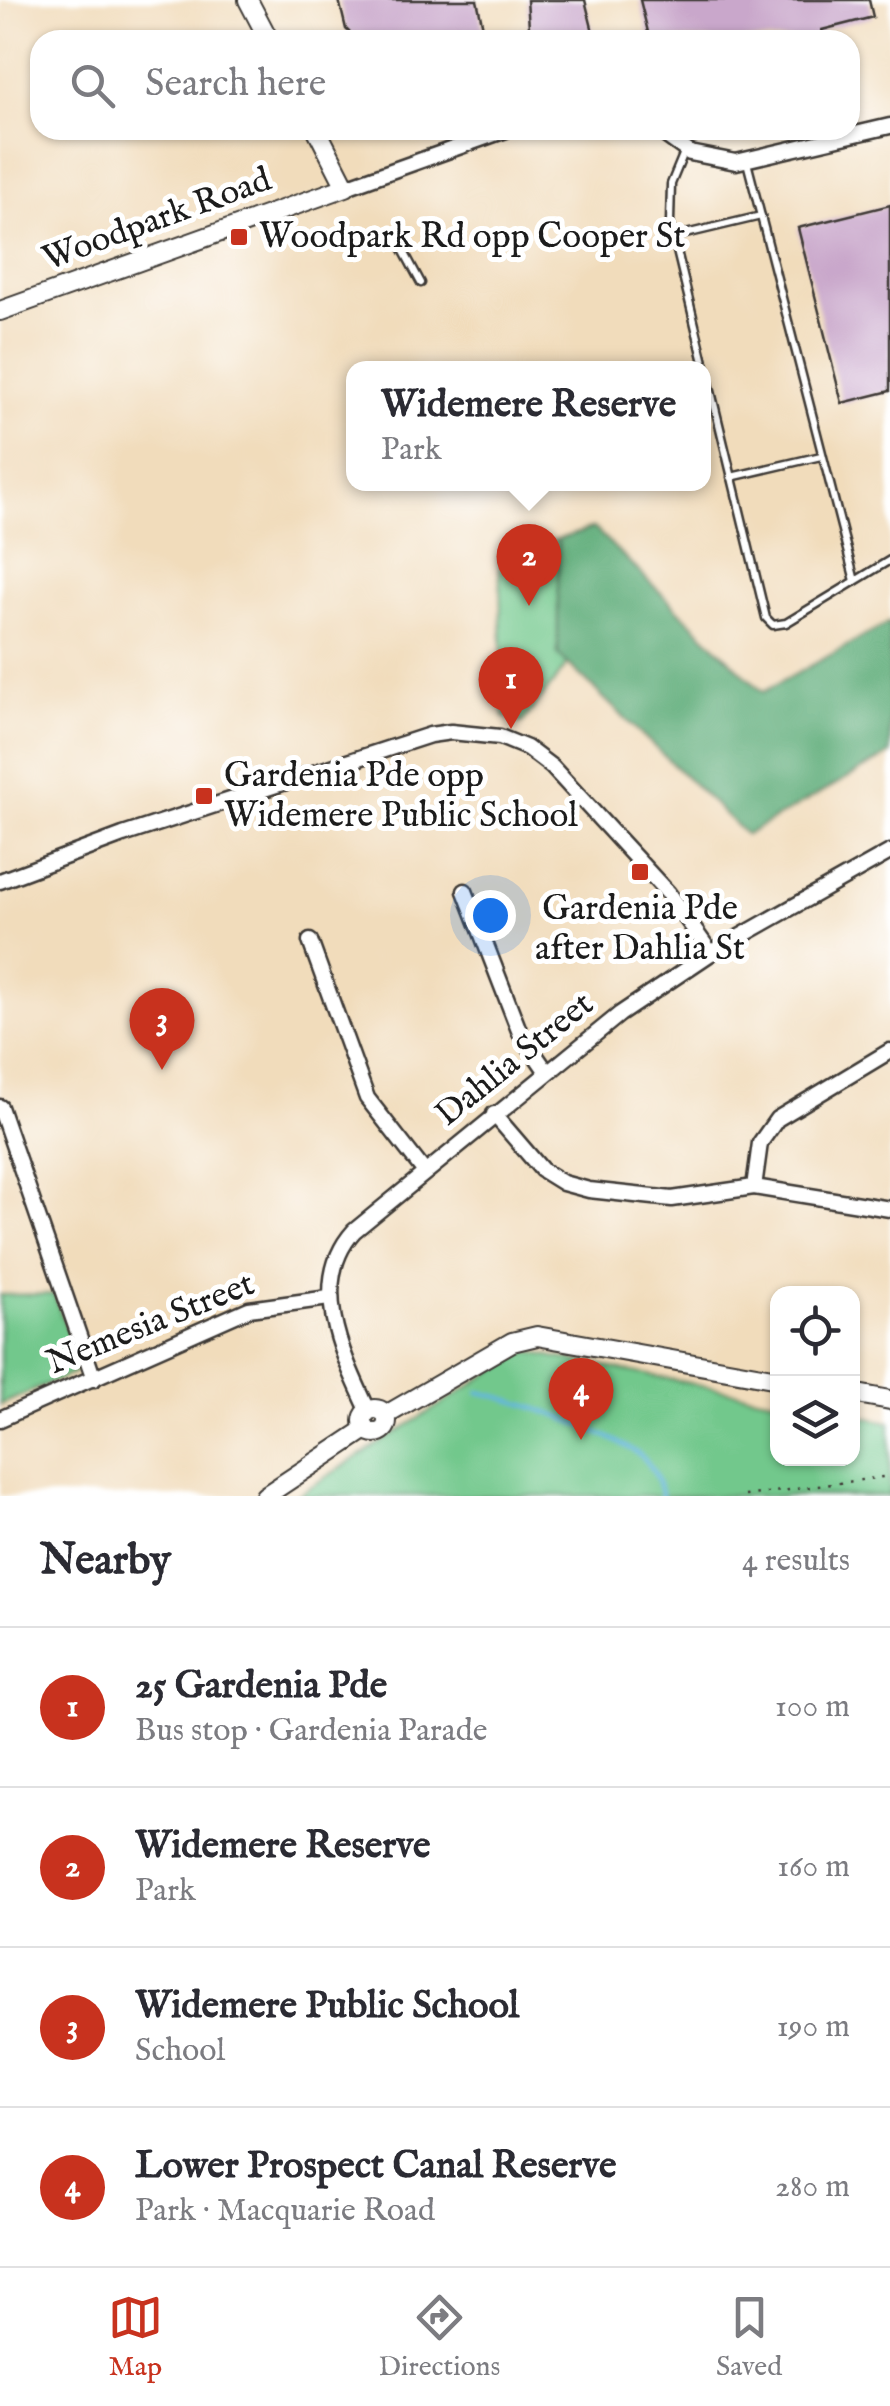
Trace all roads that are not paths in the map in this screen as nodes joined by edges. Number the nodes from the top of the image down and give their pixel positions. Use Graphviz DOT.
graph roads {
  1 [pos="248,0"];
  2 [pos="264,30"];
  3 [pos="890,126"];
  4 [pos="860,133"];
  5 [pos="322,140"];
  6 [pos="478,140"];
  7 [pos="671,140"];
  8 [pos="833,140"];
  9 [pos="684,150"];
  10 [pos="747,161"];
  11 [pos="346,187"];
  12 [pos="761,216"];
  13 [pos="394,233"];
  14 [pos="673,237"];
  15 [pos="421,284"];
  16 [pos="0,311"];
  17 [pos="703,361"];
  18 [pos="711,394"];
  19 [pos="820,456"];
  20 [pos="731,477"];
  21 [pos="890,560"];
  22 [pos="855,581"];
  23 [pos="890,852"];
  24 [pos="0,881"];
  25 [pos="465,891"];
  26 [pos="310,941"];
  27 [pos="711,953"];
  28 [pos="890,1050"];
  29 [pos="547,1072"];
  30 [pos="0,1107"];
  31 [pos="494,1114"];
  32 [pos="424,1171"];
  33 [pos="754,1187"];
  34 [pos="890,1209"];
  35 [pos="329,1298"];
  36 [pos="94,1378"];
  37 [pos="770,1378"];
  38 [pos="860,1394"];
  39 [pos="890,1400"];
  40 [pos="373,1418"];
  41 [pos="0,1419"];
  42 [pos="264,1496"];
  1 -- 2 [label="street"];
  3 -- 4 [label="street"];
  5 -- 11 [label="street"];
  6 -- 11 [label="street, Woodpark Road"];
  7 -- 9 [label="street"];
  8 -- 10 [label="street"];
  9 -- 10 [label="street"];
  9 -- 14 [label="lane"];
  10 -- 12 [label="lane"];
  11 -- 16 [label="street, Woodpark Road"];
  12 -- 14 [label="lane"];
  12 -- 19 [label="lane"];
  13 -- 15 [label="lane"];
  14 -- 17 [label="lane"];
  18 -- 20 [label="lane"];
  19 -- 20 [label="lane"];
  19 -- 22 [label="lane"];
  20 -- 22 [label="lane"];
  21 -- 22 [label="lane"];
  23 -- 27 [label="street, Dahlia Street"];
  24 -- 27 [label="street"];
  25 -- 29 [label="street"];
  26 -- 32 [label="street"];
  27 -- 29 [label="street, Dahlia Street"];
  28 -- 33 [label="street"];
  29 -- 31 [label="street, Dahlia Street"];
  30 -- 36 [label="street"];
  31 -- 32 [label="street, Dahlia Street"];
  31 -- 33 [label="street"];
  32 -- 35 [label="street, Dahlia Street"];
  33 -- 34 [label="street"];
  35 -- 36 [label="street, Nemesia Street"];
  35 -- 40 [label="street"];
  36 -- 41 [label="street, Nemesia Street"];
  37 -- 40 [label="street"];
  38 -- 39 [label="street"];
  40 -- 42 [label="street"];
}
